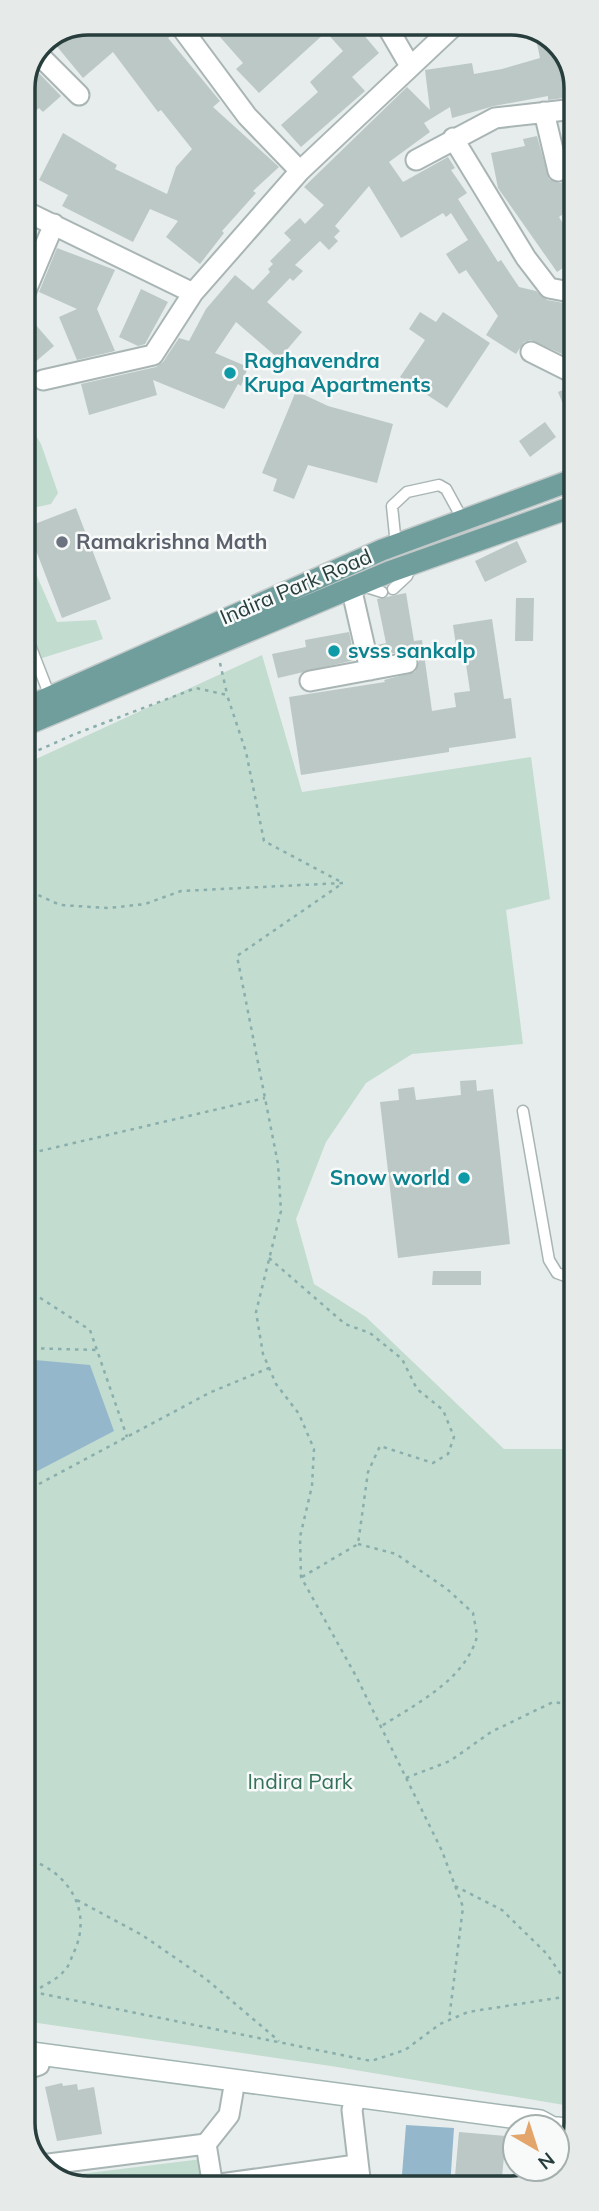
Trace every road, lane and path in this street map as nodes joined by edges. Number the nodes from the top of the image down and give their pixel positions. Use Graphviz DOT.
graph roads {
  1 [pos="187,35"];
  2 [pos="392,35"];
  3 [pos="444,35"];
  4 [pos="44,60"];
  5 [pos="410,66"];
  6 [pos="79,95"];
  7 [pos="564,110"];
  8 [pos="544,113"];
  9 [pos="453,138"];
  10 [pos="416,160"];
  11 [pos="300,171"];
  12 [pos="558,171"];
  13 [pos="35,215"];
  14 [pos="54,224"];
  15 [pos="35,269"];
  16 [pos="564,291"];
  17 [pos="193,293"];
  18 [pos="531,352"];
  19 [pos="564,368"];
  20 [pos="43,380"];
  21 [pos="564,483"];
  22 [pos="564,510"];
  23 [pos="463,520"];
  24 [pos="396,545"];
  25 [pos="411,565"];
  26 [pos="355,586"];
  27 [pos="393,589"];
  28 [pos="382,592"];
  29 [pos="216,643"];
  30 [pos="35,657"];
  31 [pos="407,663"];
  32 [pos="370,670"];
  33 [pos="310,681"];
  34 [pos="227,695"];
  35 [pos="54,705"];
  36 [pos="35,707"];
  37 [pos="35,718"];
  38 [pos="35,752"];
  39 [pos="343,883"];
  40 [pos="35,894"];
  41 [pos="265,1098"];
  42 [pos="523,1111"];
  43 [pos="35,1152"];
  44 [pos="269,1258"];
  45 [pos="564,1276"];
  46 [pos="35,1295"];
  47 [pos="35,1348"];
  48 [pos="98,1350"];
  49 [pos="269,1367"];
  50 [pos="127,1437"];
  51 [pos="35,1486"];
  52 [pos="358,1544"];
  53 [pos="301,1577"];
  54 [pos="564,1703"];
  55 [pos="380,1727"];
  56 [pos="404,1779"];
  57 [pos="35,1860"];
  58 [pos="455,1886"];
  59 [pos="77,1899"];
  60 [pos="564,1979"];
  61 [pos="35,1991"];
  62 [pos="35,1992"];
  63 [pos="564,1998"];
  64 [pos="449,2020"];
  65 [pos="282,2043"];
  66 [pos="35,2062"];
  67 [pos="35,2062"];
  68 [pos="233,2100"];
  69 [pos="354,2105"];
  70 [pos="501,2118"];
  71 [pos="501,2131"];
  72 [pos="206,2144"];
  73 [pos="54,2163"];
  74 [pos="356,2165"];
  75 [pos="211,2176"];
  76 [pos="285,2176"];
  77 [pos="358,2176"];
  1 -- 11 [label="street"];
  2 -- 5 [label="street"];
  3 -- 5 [label="street"];
  4 -- 6 [label="street"];
  5 -- 11 [label="street"];
  7 -- 8 [label="street"];
  8 -- 9 [label="street"];
  8 -- 12 [label="street"];
  9 -- 10 [label="street"];
  9 -- 16 [label="street"];
  11 -- 17 [label="street"];
  13 -- 14 [label="street"];
  14 -- 15 [label="street"];
  14 -- 17 [label="street"];
  17 -- 20 [label="street"];
  18 -- 19 [label="street"];
  21 -- 23 [label="main road, Indira Park Road"];
  22 -- 25 [label="main road, Indira Park Road"];
  23 -- 24 [label="main road, Indira Park Road"];
  23 -- 24 [label="lane"];
  24 -- 35 [label="main road, Indira Park Road"];
  25 -- 26 [label="main road, Indira Park Road"];
  25 -- 27 [label="lane"];
  26 -- 28 [label="lane"];
  26 -- 29 [label="main road, Indira Park Road"];
  26 -- 32 [label="street"];
  29 -- 34 [label="path"];
  29 -- 35 [label="main road, Indira Park Road"];
  30 -- 35 [label="lane"];
  31 -- 32 [label="street"];
  32 -- 33 [label="street"];
  34 -- 38 [label="path"];
  34 -- 39 [label="path"];
  35 -- 36 [label="main road, Indira Park Road"];
  35 -- 37 [label="main road, Indira Park Road"];
  39 -- 40 [label="path"];
  39 -- 41 [label="path"];
  41 -- 43 [label="path"];
  41 -- 44 [label="path"];
  42 -- 45 [label="lane"];
  44 -- 49 [label="path"];
  44 -- 52 [label="path"];
  46 -- 48 [label="path"];
  47 -- 48 [label="path"];
  48 -- 50 [label="path"];
  49 -- 50 [label="path"];
  49 -- 53 [label="path"];
  50 -- 51 [label="path"];
  52 -- 53 [label="path"];
  52 -- 55 [label="path"];
  53 -- 55 [label="path"];
  54 -- 56 [label="path"];
  55 -- 56 [label="path"];
  56 -- 58 [label="path"];
  57 -- 59 [label="path"];
  58 -- 60 [label="path"];
  58 -- 64 [label="path"];
  59 -- 61 [label="path"];
  59 -- 65 [label="path"];
  62 -- 65 [label="path"];
  63 -- 64 [label="path"];
  64 -- 65 [label="path"];
  66 -- 68 [label="street"];
  67 -- 69 [label="street"];
  68 -- 69 [label="street"];
  68 -- 72 [label="street"];
  69 -- 70 [label="street"];
  69 -- 71 [label="street"];
  69 -- 74 [label="street"];
  72 -- 73 [label="street"];
  72 -- 75 [label="street"];
  74 -- 76 [label="street"];
  74 -- 77 [label="street"];
}
